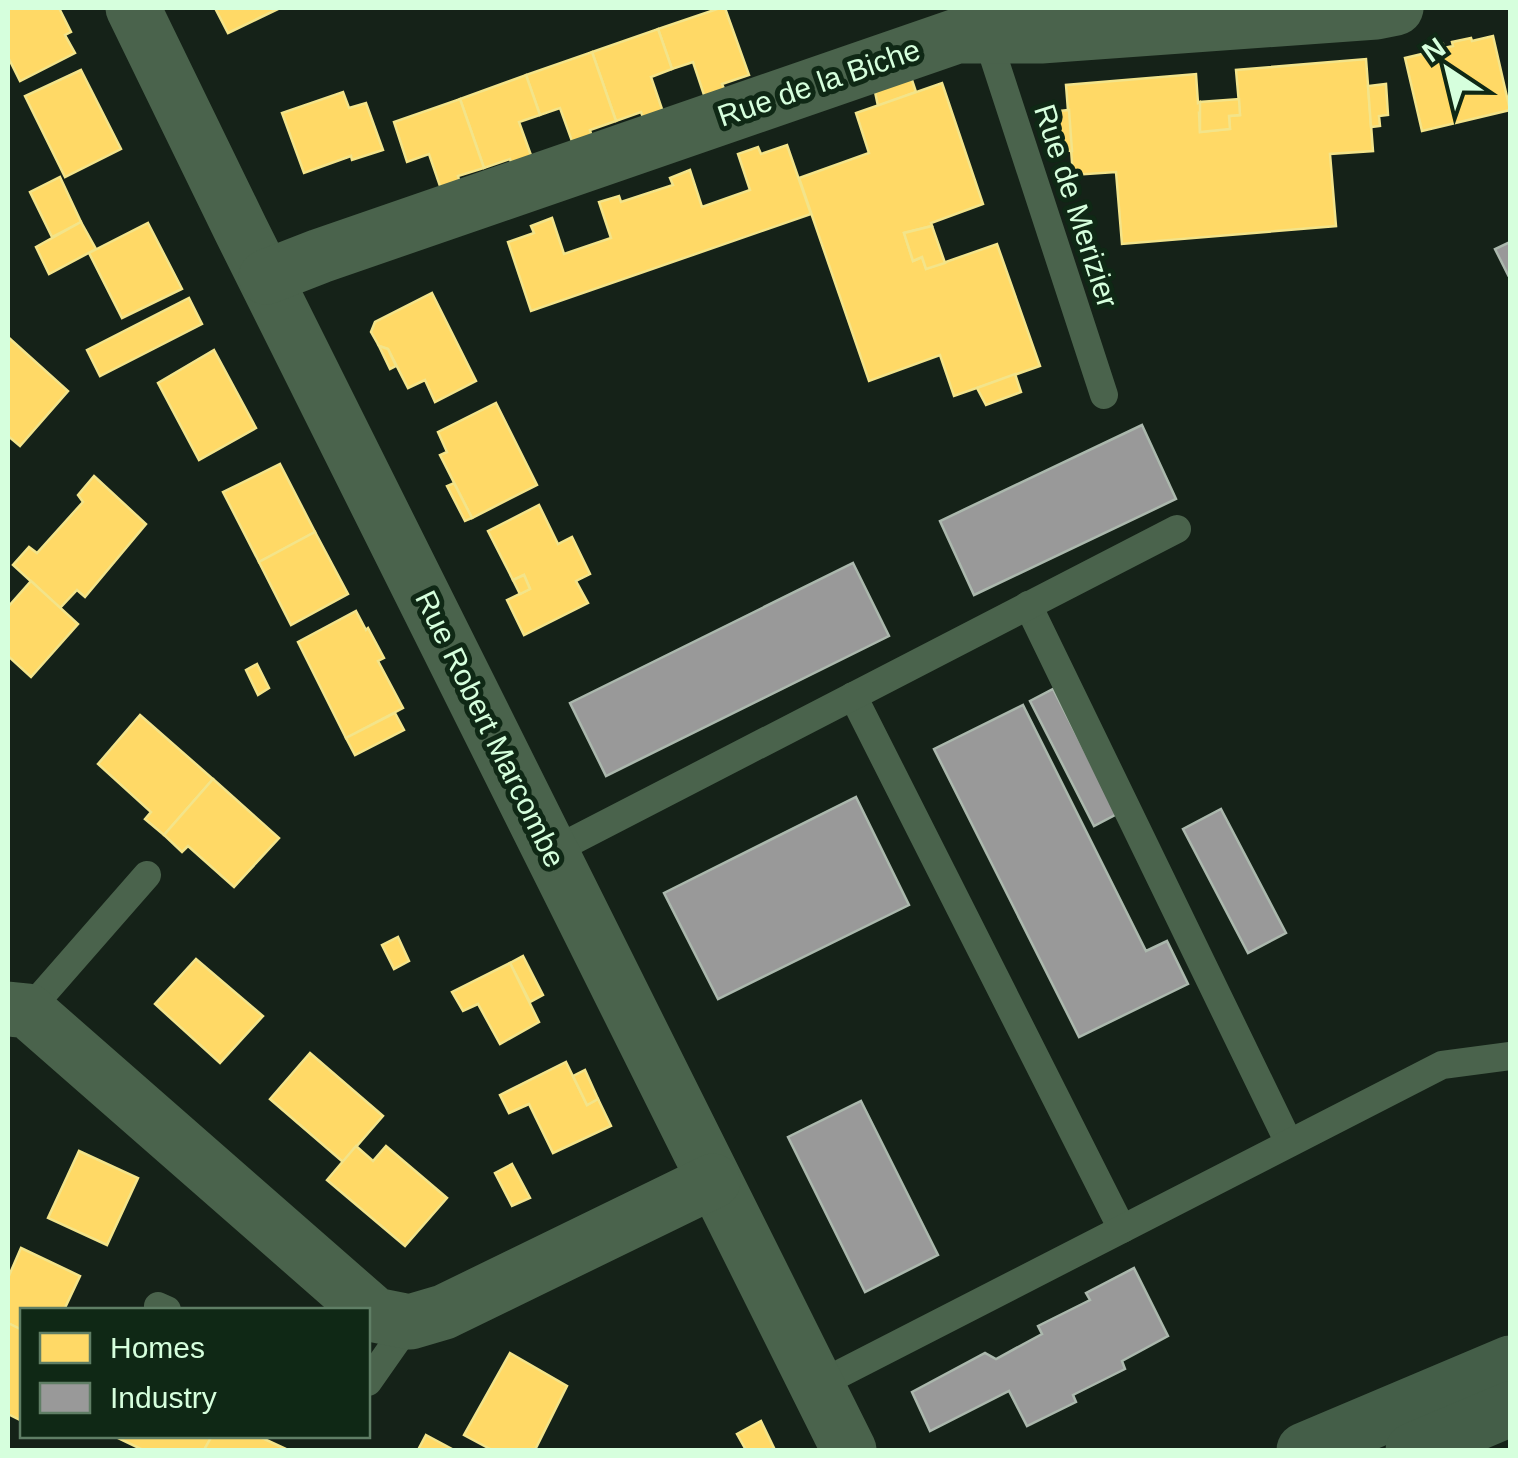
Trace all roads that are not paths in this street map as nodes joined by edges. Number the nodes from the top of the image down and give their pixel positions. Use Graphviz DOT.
graph roads {
  1 [pos="133,8"];
  2 [pos="1396,8"];
  3 [pos="964,27"];
  4 [pos="266,277"];
  5 [pos="1104,395"];
  6 [pos="1177,528"];
  7 [pos="1028,606"];
  8 [pos="852,696"];
  9 [pos="551,852"];
  10 [pos="148,875"];
  11 [pos="18,1010"];
  12 [pos="1510,1056"];
  13 [pos="1288,1143"];
  14 [pos="713,1181"];
  15 [pos="1122,1228"];
  16 [pos="367,1308"];
  17 [pos="370,1311"];
  18 [pos="410,1322"];
  19 [pos="1510,1362"];
  20 [pos="370,1379"];
  21 [pos="816,1386"];
  22 [pos="1510,1409"];
  23 [pos="848,1450"];
  24 [pos="1304,1450"];
  25 [pos="1412,1450"];
  1 -- 4 [label="street, Rue Robert Marcombe"];
  2 -- 3 [label="street, Rue de la Biche"];
  3 -- 4 [label="street, Rue de la Biche"];
  3 -- 5 [label="lane, Rue de Merizier"];
  4 -- 9 [label="street, Rue Robert Marcombe"];
  6 -- 7 [label="lane"];
  7 -- 8 [label="lane"];
  7 -- 13 [label="lane"];
  8 -- 9 [label="lane"];
  8 -- 15 [label="lane"];
  9 -- 14 [label="street, Rue Robert Marcombe"];
  10 -- 11 [label="lane"];
  11 -- 16 [label="street"];
  12 -- 13 [label="lane"];
  13 -- 15 [label="lane"];
  14 -- 18 [label="street"];
  14 -- 21 [label="street, Rue Robert Marcombe"];
  15 -- 21 [label="lane"];
  17 -- 18 [label="street"];
  18 -- 20 [label="lane"];
  19 -- 24 [label="main road"];
  21 -- 23 [label="street, Rue Robert Marcombe"];
  22 -- 25 [label="main road"];
}
